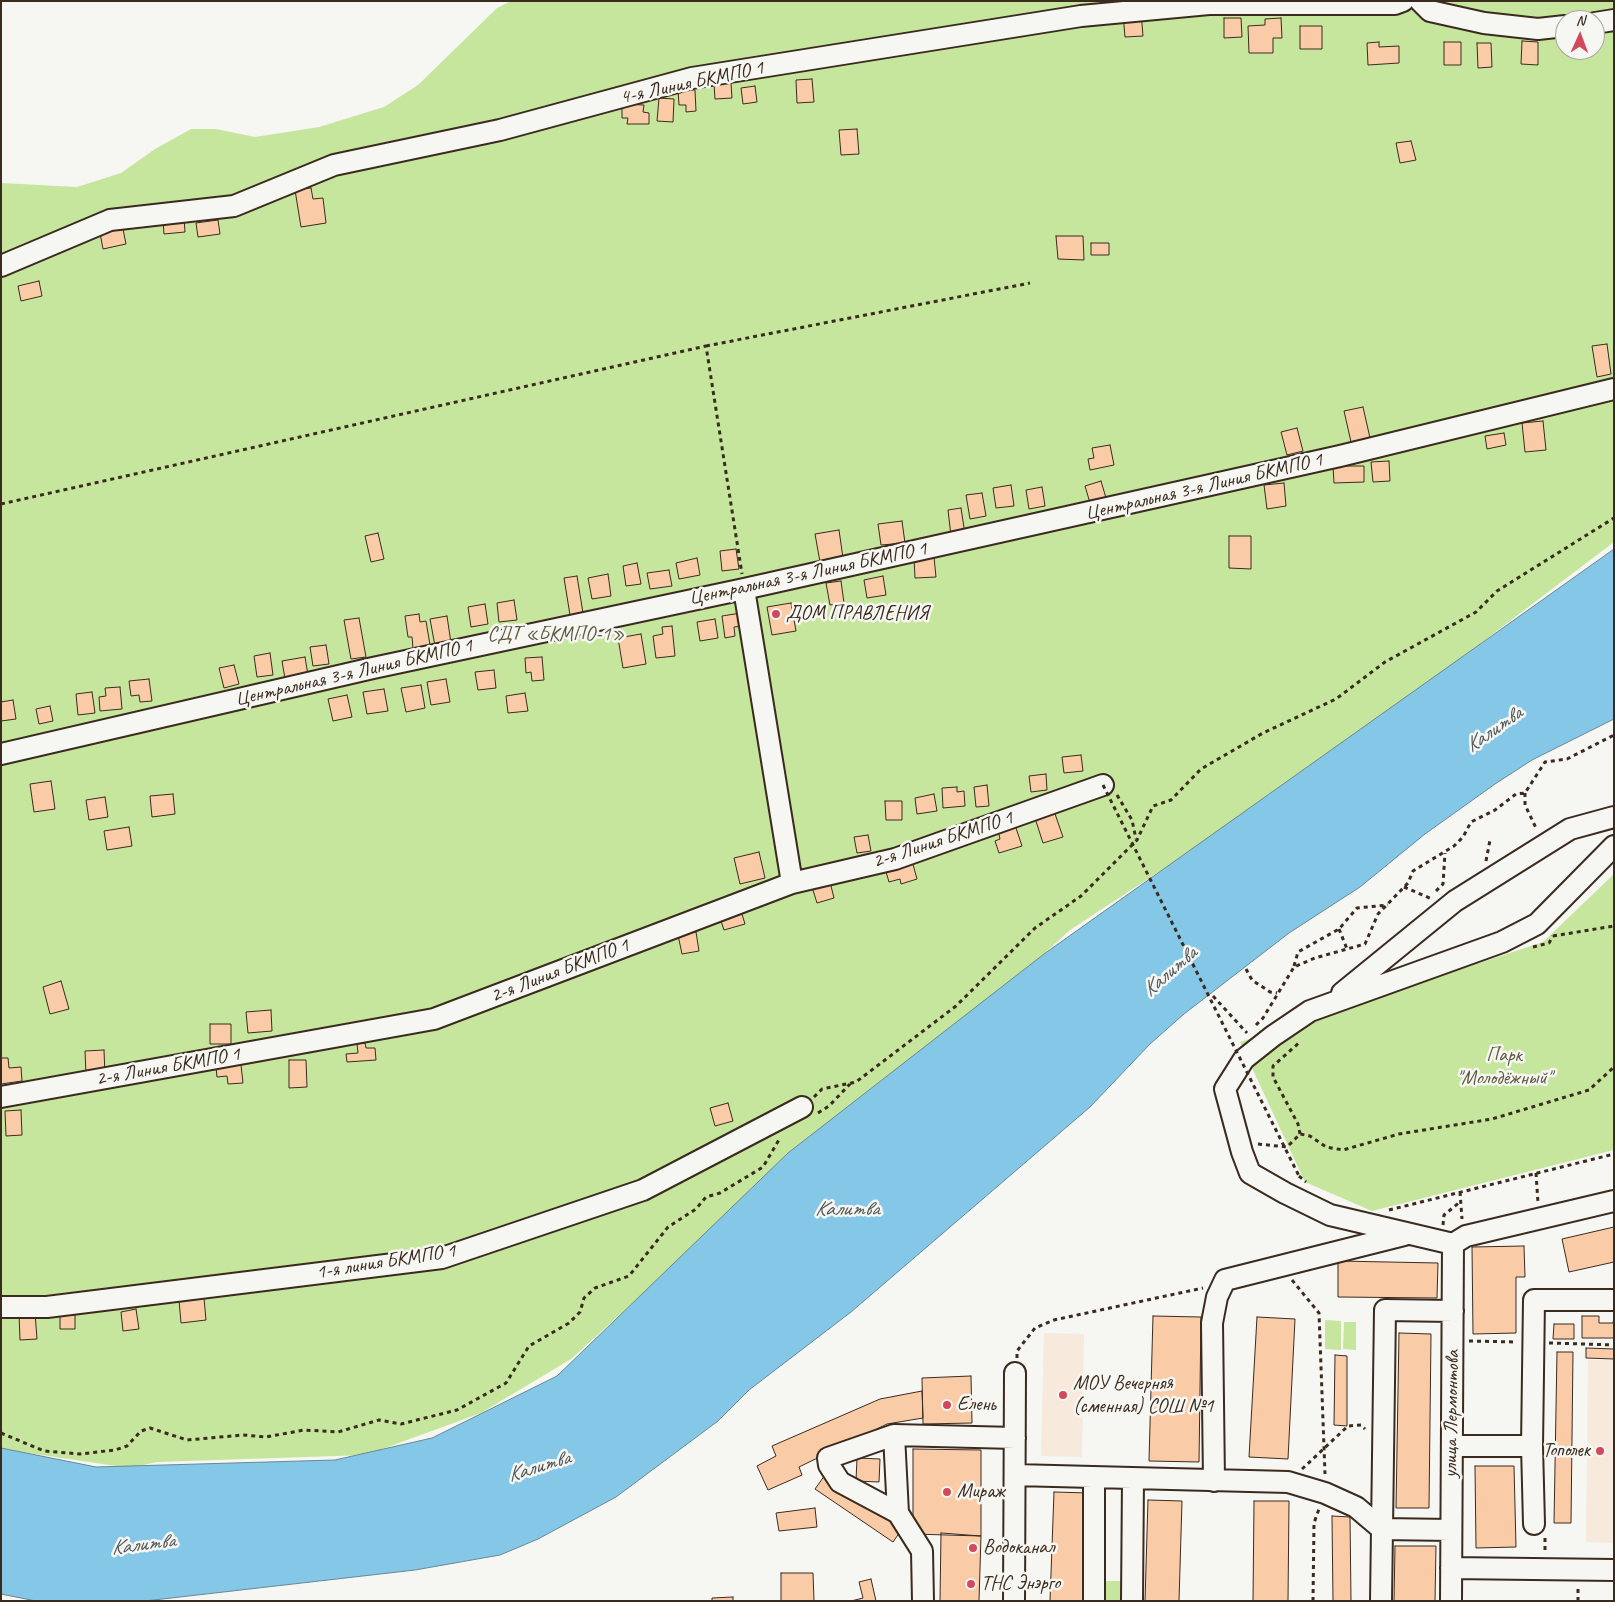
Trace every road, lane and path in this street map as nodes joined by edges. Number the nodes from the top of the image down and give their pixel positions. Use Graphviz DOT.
graph roads {
  1 [pos="1403,1"];
  2 [pos="1420,1"];
  3 [pos="1555,27"];
  4 [pos="1,266"];
  5 [pos="1030,283"];
  6 [pos="706,346"];
  7 [pos="1614,389"];
  8 [pos="1,504"];
  9 [pos="1614,518"];
  10 [pos="744,589"];
  11 [pos="1614,735"];
  12 [pos="1,754"];
  13 [pos="1110,788"];
  14 [pos="1525,793"];
  15 [pos="1614,817"];
  16 [pos="1137,840"];
  17 [pos="1544,846"];
  18 [pos="1614,846"];
  19 [pos="1445,852"];
  20 [pos="792,883"];
  21 [pos="1403,887"];
  22 [pos="1437,904"];
  23 [pos="1389,905"];
  24 [pos="1614,926"];
  25 [pos="1339,929"];
  26 [pos="1553,936"];
  27 [pos="1548,937"];
  28 [pos="1347,949"];
  29 [pos="1524,950"];
  30 [pos="1294,967"];
  31 [pos="1246,968"];
  32 [pos="1277,993"];
  33 [pos="1213,996"];
  34 [pos="1331,1002"];
  35 [pos="1246,1034"];
  36 [pos="1302,1039"];
  37 [pos="1242,1041"];
  38 [pos="1614,1067"];
  39 [pos="856,1082"];
  40 [pos="1,1097"];
  41 [pos="808,1111"];
  42 [pos="1300,1134"];
  43 [pos="781,1135"];
  44 [pos="1242,1152"];
  45 [pos="1614,1154"];
  46 [pos="1536,1173"];
  47 [pos="1299,1176"];
  48 [pos="1460,1192"];
  49 [pos="1461,1201"];
  50 [pos="1614,1201"];
  51 [pos="1407,1205"];
  52 [pos="1540,1218"];
  53 [pos="1409,1234"];
  54 [pos="1456,1234"];
  55 [pos="1281,1266"];
  56 [pos="1223,1285"];
  57 [pos="1614,1300"];
  58 [pos="1,1307"];
  59 [pos="1453,1310"];
  60 [pos="1015,1373"];
  61 [pos="1348,1426"];
  62 [pos="1,1433"];
  63 [pos="894,1436"];
  64 [pos="1015,1438"];
  65 [pos="1452,1446"];
  66 [pos="1532,1446"];
  67 [pos="1324,1450"];
  68 [pos="1015,1475"];
  69 [pos="1094,1478"];
  70 [pos="1133,1479"];
  71 [pos="1214,1481"];
  72 [pos="1288,1482"];
  73 [pos="1325,1493"];
  74 [pos="898,1513"];
  75 [pos="1534,1524"];
  76 [pos="1382,1529"];
  77 [pos="1451,1530"];
  78 [pos="1451,1568"];
  79 [pos="1614,1570"];
  80 [pos="1578,1579"];
  81 [pos="923,1601"];
  82 [pos="1014,1601"];
  83 [pos="1094,1601"];
  84 [pos="1132,1601"];
  85 [pos="1314,1601"];
  86 [pos="1381,1601"];
  87 [pos="1451,1601"];
  88 [pos="1578,1601"];
  1 -- 4 [label="street, 4-я Линия БКМПО 1"];
  2 -- 3 [label="street"];
  5 -- 6 [label="path"];
  6 -- 8 [label="path"];
  6 -- 10 [label="path"];
  7 -- 10 [label="street, Центральная 3-я Линия БКМПО 1"];
  9 -- 16 [label="path"];
  10 -- 12 [label="street, Центральная 3-я Линия БКМПО 1"];
  10 -- 20 [label="street"];
  11 -- 14 [label="path"];
  13 -- 16 [label="path"];
  13 -- 20 [label="street, 2-я Линия БКМПО 1"];
  13 -- 47 [label="path, bridge"];
  14 -- 17 [label="path"];
  14 -- 19 [label="path"];
  15 -- 17 [label="street"];
  16 -- 39 [label="path"];
  17 -- 22 [label="street"];
  18 -- 34 [label="street"];
  19 -- 21 [label="path"];
  19 -- 22 [label="path"];
  20 -- 40 [label="street, 2-я Линия БКМПО 1"];
  21 -- 22 [label="path"];
  21 -- 23 [label="path"];
  22 -- 34 [label="street"];
  23 -- 25 [label="path"];
  23 -- 28 [label="path"];
  24 -- 26 [label="path"];
  25 -- 28 [label="path"];
  25 -- 30 [label="path"];
  26 -- 27 [label="path"];
  26 -- 29 [label="path"];
  28 -- 30 [label="path"];
  30 -- 32 [label="path"];
  31 -- 32 [label="path"];
  32 -- 35 [label="path"];
  33 -- 35 [label="path"];
  34 -- 44 [label="street"];
  35 -- 37 [label="path"];
  36 -- 42 [label="path"];
  38 -- 42 [label="path"];
  39 -- 41 [label="path"];
  39 -- 41 [label="path"];
  41 -- 58 [label="street, 1-я линия БКМПО 1"];
  42 -- 44 [label="path"];
  43 -- 62 [label="path"];
  44 -- 53 [label="street"];
  45 -- 46 [label="path"];
  46 -- 48 [label="path"];
  46 -- 52 [label="path"];
  48 -- 49 [label="path"];
  48 -- 51 [label="path"];
  49 -- 54 [label="path"];
  49 -- 54 [label="path"];
  50 -- 52 [label="street"];
  52 -- 54 [label="street"];
  53 -- 54 [label="street"];
  53 -- 55 [label="street"];
  54 -- 59 [label="street, улица Лермонтова"];
  55 -- 56 [label="street"];
  55 -- 67 [label="path"];
  56 -- 60 [label="path"];
  56 -- 71 [label="street"];
  57 -- 66 [label="street"];
  59 -- 65 [label="street, улица Лермонтова"];
  59 -- 76 [label="street"];
  60 -- 64 [label="street"];
  61 -- 67 [label="path"];
  63 -- 64 [label="street"];
  63 -- 74 [label="street"];
  63 -- 74 [label="street"];
  64 -- 68 [label="street"];
  65 -- 66 [label="street"];
  65 -- 77 [label="street, улица Лермонтова"];
  66 -- 75 [label="street"];
  67 -- 72 [label="path"];
  67 -- 73 [label="path"];
  68 -- 69 [label="street"];
  68 -- 82 [label="street"];
  69 -- 70 [label="street"];
  69 -- 83 [label="street"];
  70 -- 71 [label="street"];
  70 -- 84 [label="street"];
  71 -- 72 [label="street"];
  72 -- 73 [label="street"];
  73 -- 76 [label="street"];
  73 -- 85 [label="path"];
  74 -- 81 [label="street"];
  76 -- 77 [label="street"];
  76 -- 86 [label="street"];
  77 -- 78 [label="street, улица Лермонтова"];
  78 -- 79 [label="street"];
  78 -- 87 [label="street, улица Лермонтова"];
  80 -- 88 [label="path"];
}
